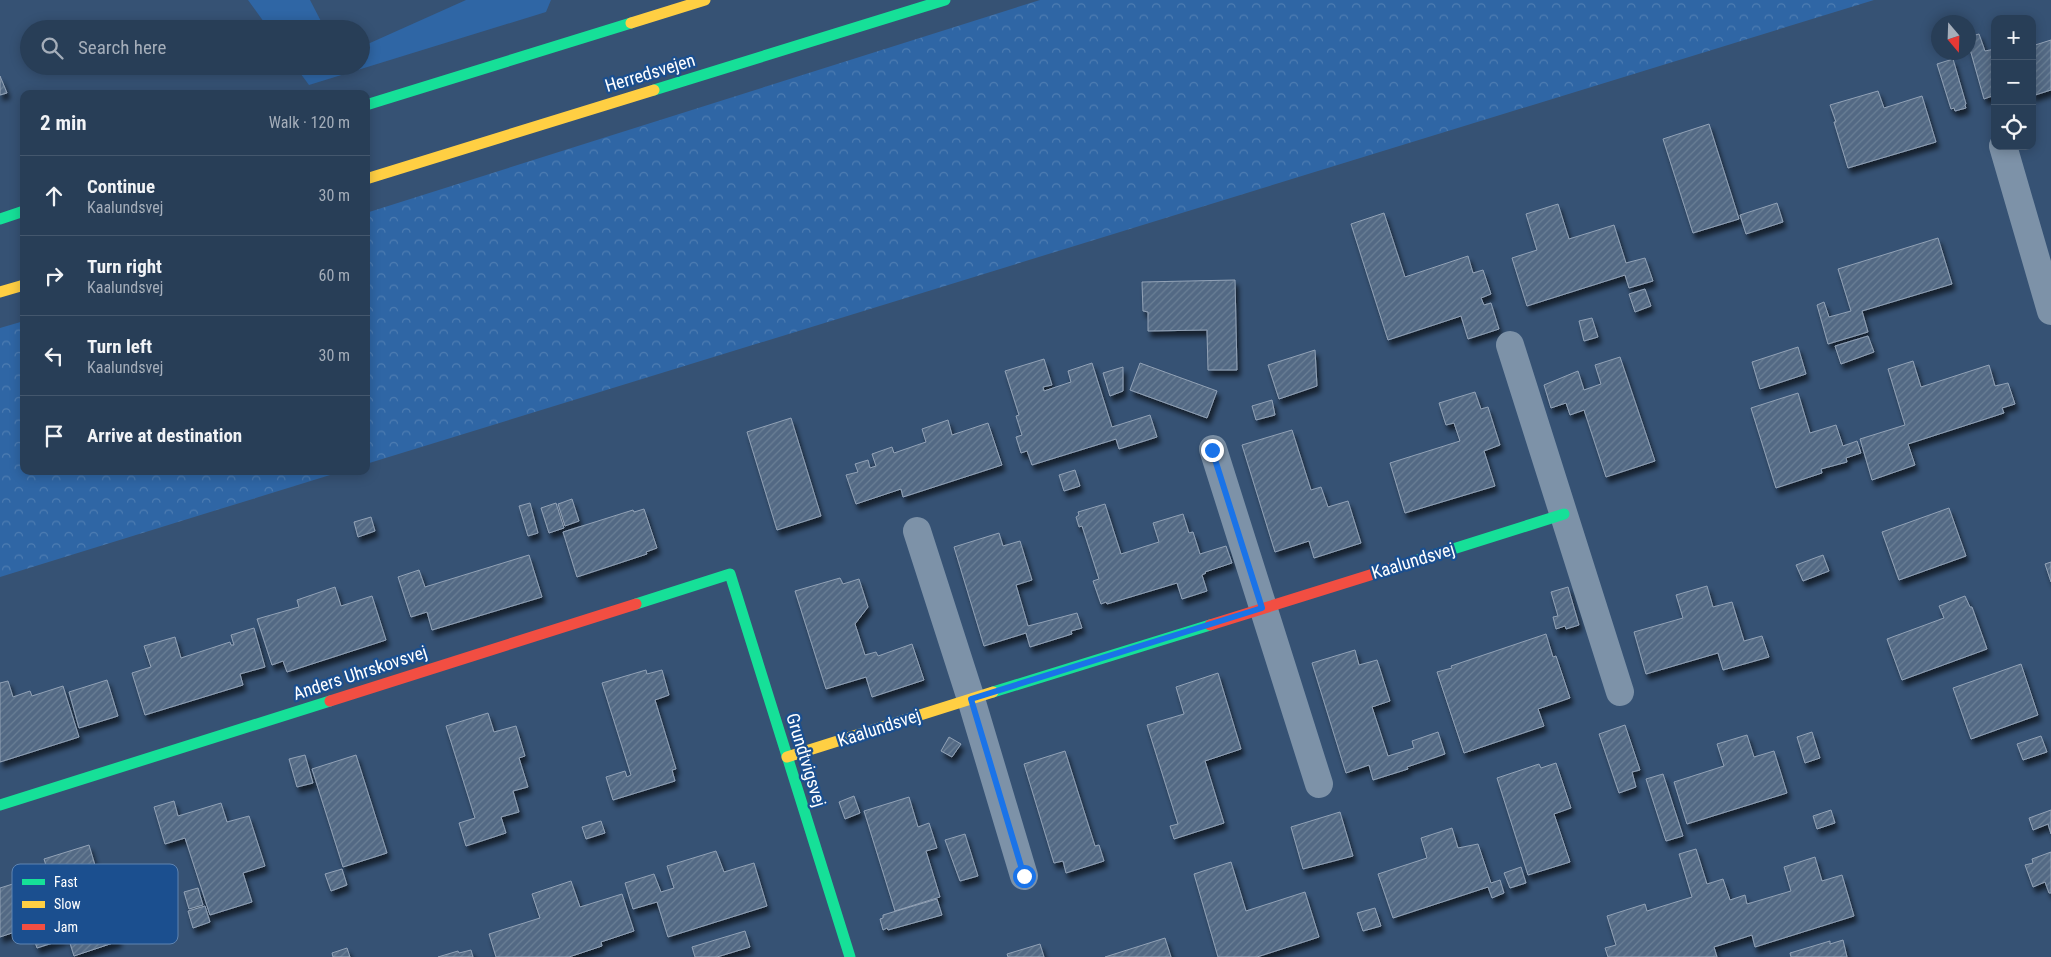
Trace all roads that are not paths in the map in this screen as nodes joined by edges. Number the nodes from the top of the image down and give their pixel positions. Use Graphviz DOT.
graph roads {
  1 [pos="705,0"];
  2 [pos="945,0"];
  3 [pos="370,104"];
  4 [pos="2004,150"];
  5 [pos="370,178"];
  6 [pos="20,212"];
  7 [pos="0,219"];
  8 [pos="20,286"];
  9 [pos="0,292"];
  10 [pos="2051,311"];
  11 [pos="1510,345"];
  12 [pos="1212,450"];
  13 [pos="1564,514"];
  14 [pos="917,530"];
  15 [pos="730,574"];
  16 [pos="1262,608"];
  17 [pos="1620,692"];
  18 [pos="971,699"];
  19 [pos="787,757"];
  20 [pos="1319,784"];
  21 [pos="0,805"];
  22 [pos="1024,876"];
  23 [pos="850,957"];
  1 -- 3 [label="street"];
  2 -- 5 [label="street, Herredsvejen"];
  4 -- 10 [label="street"];
  6 -- 7 [label="street"];
  8 -- 9 [label="street"];
  11 -- 13 [label="street"];
  12 -- 16 [label="street"];
  13 -- 16 [label="street, Kaalundsvej"];
  13 -- 17 [label="street"];
  14 -- 18 [label="street"];
  15 -- 19 [label="street, Grundtvigsvej"];
  15 -- 21 [label="street, Anders Uhrskovsvej"];
  16 -- 18 [label="street, Kaalundsvej"];
  16 -- 20 [label="street"];
  18 -- 19 [label="street, Kaalundsvej"];
  18 -- 22 [label="street"];
  19 -- 23 [label="street, Grundtvigsvej"];
}
